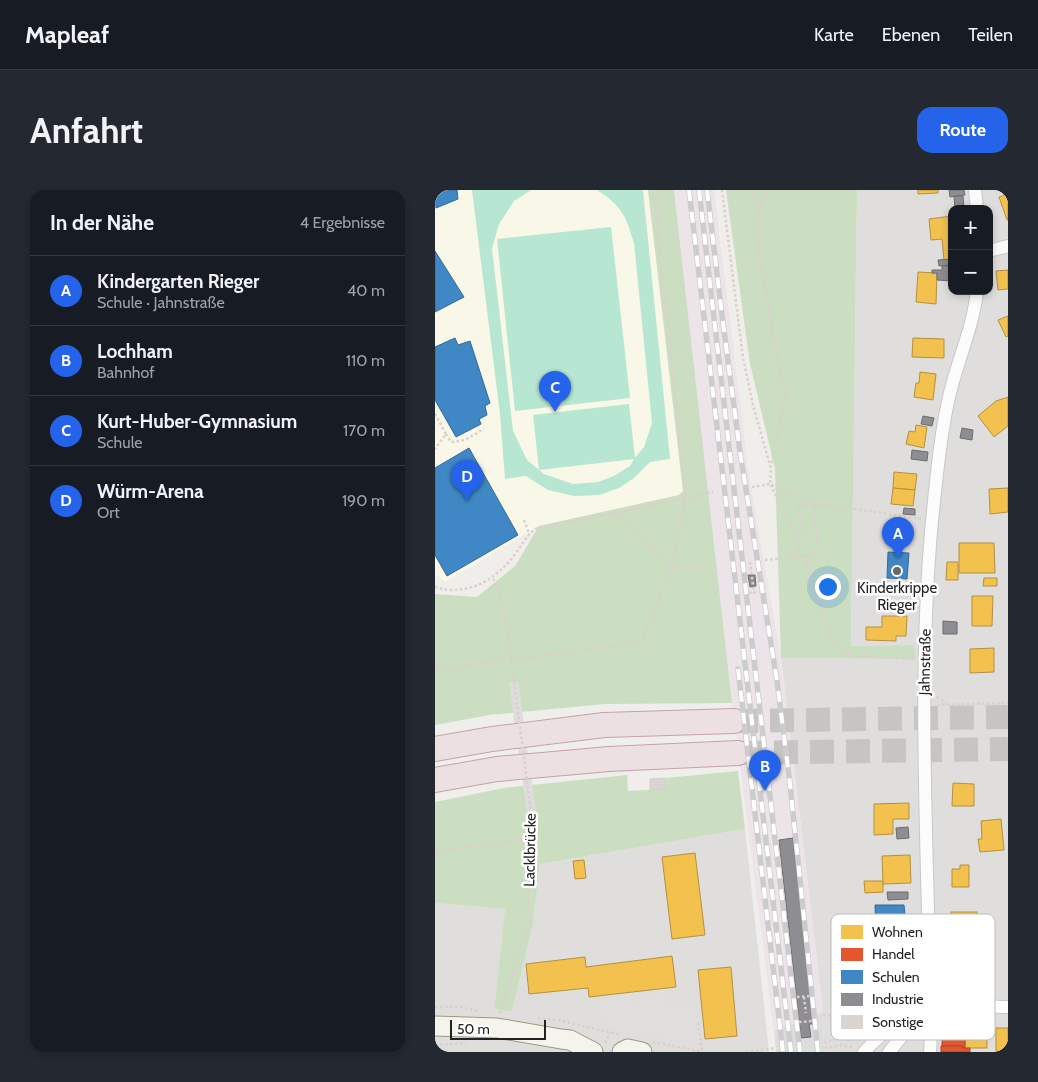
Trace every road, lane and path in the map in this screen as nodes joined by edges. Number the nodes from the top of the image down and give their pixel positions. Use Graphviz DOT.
graph roads {
  1 [pos="655,190"];
  2 [pos="722,190"];
  3 [pos="752,190"];
  4 [pos="768,190"];
  5 [pos="975,190"];
  6 [pos="977,205"];
  7 [pos="757,213"];
  8 [pos="1008,246"];
  9 [pos="993,250"];
  10 [pos="977,295"];
  11 [pos="435,414"];
  12 [pos="484,429"];
  13 [pos="446,434"];
  14 [pos="435,448"];
  15 [pos="771,469"];
  16 [pos="770,484"];
  17 [pos="752,487"];
  18 [pos="713,492"];
  19 [pos="686,497"];
  20 [pos="816,506"];
  21 [pos="614,513"];
  22 [pos="524,520"];
  23 [pos="932,520"];
  24 [pos="529,533"];
  25 [pos="797,538"];
  26 [pos="799,556"];
  27 [pos="803,556"];
  28 [pos="765,560"];
  29 [pos="750,562"];
  30 [pos="717,566"];
  31 [pos="671,567"];
  32 [pos="493,579"];
  33 [pos="435,586"];
  34 [pos="760,592"];
  35 [pos="749,593"];
  36 [pos="754,593"];
  37 [pos="925,659"];
  38 [pos="511,660"];
  39 [pos="435,670"];
  40 [pos="1008,703"];
  41 [pos="924,704"];
  42 [pos="734,721"];
  43 [pos="435,749"];
  44 [pos="737,752"];
  45 [pos="435,780"];
  46 [pos="532,838"];
  47 [pos="435,852"];
  48 [pos="928,914"];
  49 [pos="810,996"];
  50 [pos="804,997"];
  51 [pos="797,998"];
  52 [pos="995,1007"];
  53 [pos="1008,1007"];
  54 [pos="806,1013"];
  55 [pos="441,1014"];
  56 [pos="499,1015"];
  57 [pos="823,1015"];
  58 [pos="831,1015"];
  59 [pos="807,1021"];
  60 [pos="813,1021"];
  61 [pos="799,1022"];
  62 [pos="698,1023"];
  63 [pos="807,1028"];
  64 [pos="833,1040"];
  65 [pos="875,1040"];
  66 [pos="899,1040"];
  67 [pos="824,1042"];
  68 [pos="671,1046"];
  69 [pos="775,1048"];
  70 [pos="825,1048"];
  71 [pos="670,1051"];
  72 [pos="593,1052"];
  73 [pos="622,1052"];
  74 [pos="642,1052"];
  75 [pos="703,1052"];
  76 [pos="746,1052"];
  77 [pos="859,1052"];
  78 [pos="863,1052"];
  79 [pos="889,1052"];
  1 -- 19 [label="path"];
  2 -- 15 [label="path"];
  3 -- 7 [label="path"];
  4 -- 7 [label="path"];
  5 -- 6 [label="street"];
  7 -- 15 [label="path"];
  8 -- 9 [label="street"];
  10 -- 23 [label="street, Jahnstraße"];
  11 -- 13 [label="path"];
  12 -- 13 [label="path"];
  13 -- 14 [label="path"];
  15 -- 16 [label="path"];
  16 -- 17 [label="path"];
  16 -- 20 [label="path"];
  16 -- 25 [label="path"];
  18 -- 19 [label="path"];
  19 -- 21 [label="path"];
  19 -- 31 [label="path"];
  20 -- 23 [label="path"];
  20 -- 25 [label="path"];
  20 -- 27 [label="path"];
  21 -- 24 [label="path"];
  21 -- 31 [label="path"];
  22 -- 24 [label="path"];
  23 -- 37 [label="street, Jahnstraße"];
  24 -- 32 [label="path"];
  25 -- 26 [label="path"];
  26 -- 27 [label="path"];
  26 -- 28 [label="path"];
  27 -- 37 [label="path"];
  29 -- 36 [label="path"];
  30 -- 31 [label="path"];
  31 -- 38 [label="path"];
  32 -- 33 [label="path"];
  32 -- 38 [label="path"];
  34 -- 36 [label="path"];
  35 -- 36 [label="path"];
  37 -- 41 [label="street, Jahnstraße"];
  38 -- 39 [label="path"];
  38 -- 46 [label="path, Lacklbrücke, bridge"];
  40 -- 41 [label="path"];
  41 -- 48 [label="street, Jahnstraße"];
  42 -- 43 [label="highway"];
  44 -- 45 [label="highway"];
  46 -- 47 [label="path"];
  46 -- 56 [label="path, Lacklbrücke"];
  49 -- 50 [label="path"];
  50 -- 51 [label="path"];
  50 -- 54 [label="path"];
  52 -- 53 [label="street"];
  55 -- 72 [label="street"];
  57 -- 58 [label="path"];
  59 -- 60 [label="path"];
  59 -- 61 [label="path"];
  59 -- 63 [label="path"];
  62 -- 75 [label="path"];
  64 -- 67 [label="path"];
  65 -- 78 [label="street"];
  66 -- 79 [label="street"];
  68 -- 71 [label="path"];
  69 -- 76 [label="path"];
  70 -- 77 [label="path"];
  73 -- 74 [label="street"];
}
